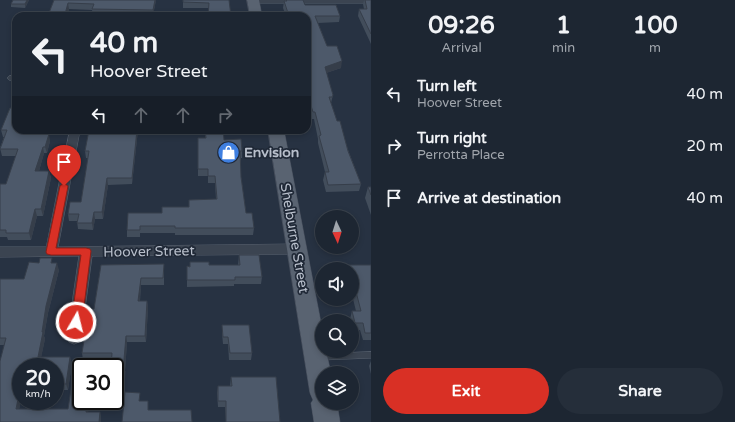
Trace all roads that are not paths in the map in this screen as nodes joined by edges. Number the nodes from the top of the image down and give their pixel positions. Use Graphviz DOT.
graph roads {
  1 [pos="253,1"];
  2 [pos="371,1"];
  3 [pos="255,12"];
  4 [pos="75,134"];
  5 [pos="277,134"];
  6 [pos="298,249"];
  7 [pos="86,251"];
  8 [pos="0,252"];
  9 [pos="51,252"];
  10 [pos="74,338"];
  11 [pos="315,352"];
  12 [pos="371,355"];
  13 [pos="359,356"];
  14 [pos="316,358"];
  15 [pos="317,366"];
  16 [pos="325,410"];
  17 [pos="327,422"];
  1 -- 2 [label="street"];
  1 -- 3 [label="main road"];
  4 -- 9 [label="street"];
  5 -- 6 [label="main road, Shelburne Street"];
  6 -- 7 [label="street, Hoover Street"];
  6 -- 11 [label="main road, Shelburne Street"];
  7 -- 9 [label="street, Hoover Street"];
  7 -- 10 [label="street"];
  8 -- 9 [label="street, Hoover Street"];
  12 -- 13 [label="lane"];
  14 -- 15 [label="main road, Shelburne Street"];
  16 -- 17 [label="main road"];
}
